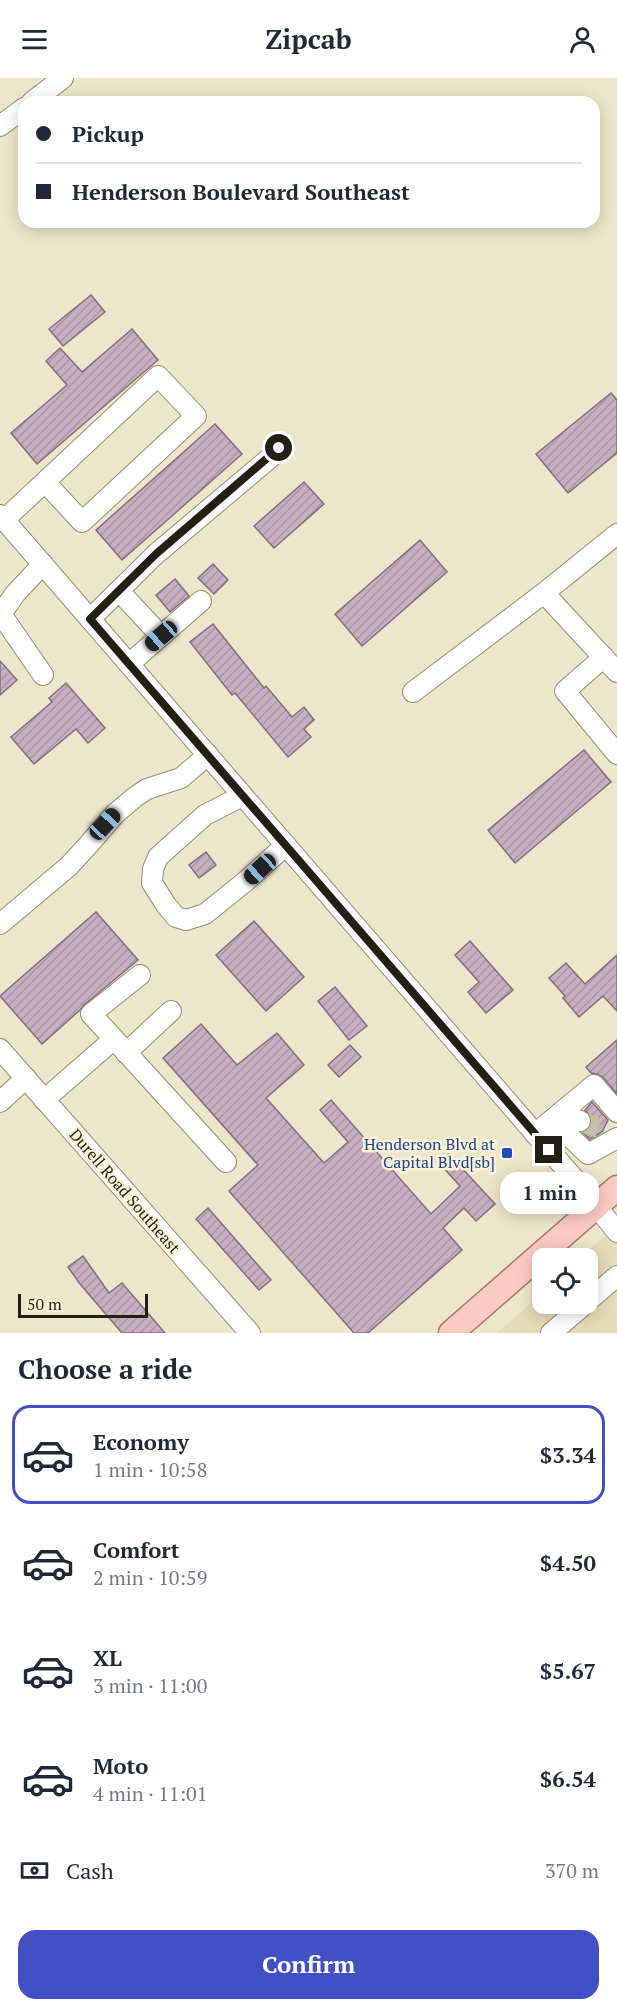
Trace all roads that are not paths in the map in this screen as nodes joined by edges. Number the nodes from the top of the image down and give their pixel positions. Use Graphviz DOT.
graph roads {
  1 [pos="63,78"];
  2 [pos="40,96"];
  3 [pos="18,112"];
  4 [pos="0,126"];
  5 [pos="284,446"];
  6 [pos="45,482"];
  7 [pos="2,517"];
  8 [pos="617,534"];
  9 [pos="43,564"];
  10 [pos="119,591"];
  11 [pos="544,593"];
  12 [pos="201,601"];
  13 [pos="90,619"];
  14 [pos="161,636"];
  15 [pos="611,661"];
  16 [pos="129,664"];
  17 [pos="43,675"];
  18 [pos="412,692"];
  19 [pos="617,754"];
  20 [pos="208,755"];
  21 [pos="242,795"];
  22 [pos="286,845"];
  23 [pos="0,924"];
  24 [pos="140,975"];
  25 [pos="171,1011"];
  26 [pos="120,1046"];
  27 [pos="0,1049"];
  28 [pos="26,1078"];
  29 [pos="44,1100"];
  30 [pos="0,1102"];
  31 [pos="617,1112"];
  32 [pos="556,1117"];
  33 [pos="580,1121"];
  34 [pos="535,1134"];
  35 [pos="612,1135"];
  36 [pos="226,1162"];
  37 [pos="617,1188"];
  38 [pos="597,1206"];
  39 [pos="617,1232"];
  40 [pos="617,1276"];
  41 [pos="598,1292"];
  42 [pos="572,1314"];
  43 [pos="250,1333"];
  44 [pos="450,1333"];
  45 [pos="551,1333"];
  1 -- 2 [label="street"];
  3 -- 4 [label="street"];
  5 -- 10 [label="street"];
  6 -- 6 [label="street"];
  6 -- 7 [label="street"];
  7 -- 9 [label="street"];
  8 -- 11 [label="street"];
  9 -- 13 [label="street"];
  9 -- 17 [label="street"];
  10 -- 13 [label="street"];
  10 -- 14 [label="street"];
  11 -- 15 [label="street"];
  11 -- 18 [label="street"];
  12 -- 14 [label="street"];
  13 -- 16 [label="street"];
  14 -- 16 [label="street"];
  15 -- 19 [label="street"];
  16 -- 20 [label="street"];
  20 -- 21 [label="street"];
  20 -- 23 [label="street"];
  21 -- 22 [label="street"];
  21 -- 22 [label="street"];
  22 -- 34 [label="street"];
  24 -- 26 [label="street"];
  25 -- 26 [label="street"];
  26 -- 29 [label="street"];
  26 -- 36 [label="street"];
  27 -- 28 [label="street, Durell Road Southeast"];
  28 -- 29 [label="street, Durell Road Southeast"];
  28 -- 30 [label="street"];
  29 -- 43 [label="street, Durell Road Southeast"];
  31 -- 32 [label="street"];
  32 -- 33 [label="street"];
  32 -- 34 [label="street"];
  32 -- 35 [label="street"];
  34 -- 38 [label="street"];
  37 -- 38 [label="main road"];
  38 -- 39 [label="street"];
  38 -- 44 [label="main road"];
  40 -- 41 [label="street"];
  42 -- 45 [label="street"];
}
